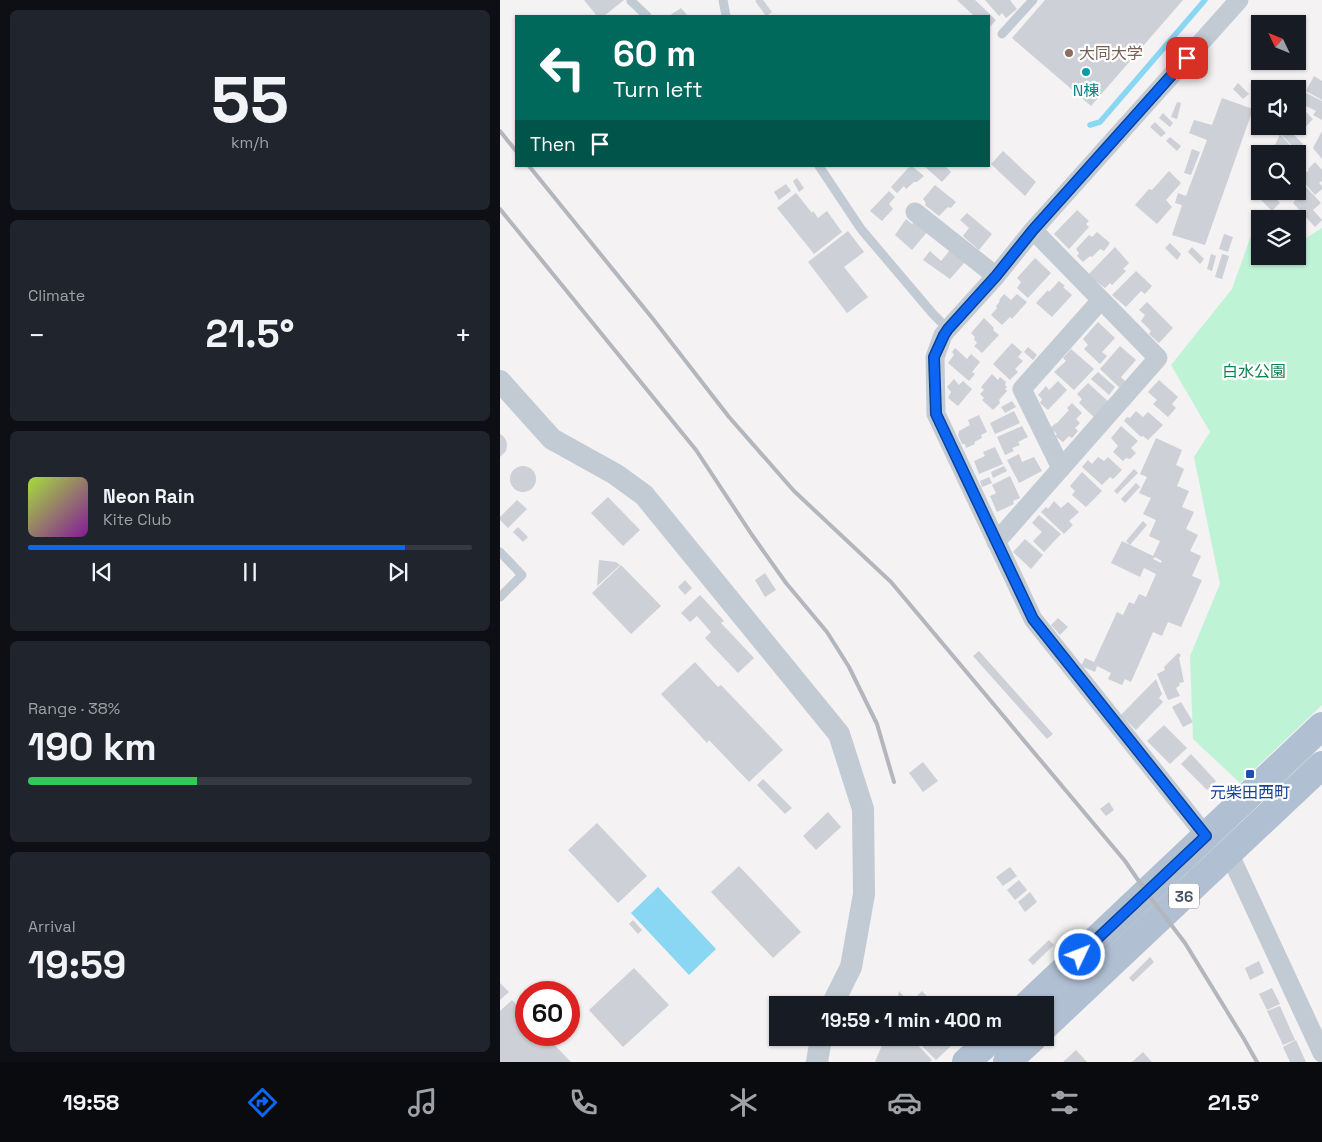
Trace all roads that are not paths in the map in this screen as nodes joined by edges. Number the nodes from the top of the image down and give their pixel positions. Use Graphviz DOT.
graph roads {
  1 [pos="723,0"];
  2 [pos="1033,0"];
  3 [pos="1238,0"];
  4 [pos="631,1"];
  5 [pos="646,15"];
  6 [pos="726,15"];
  7 [pos="1002,34"];
  8 [pos="819,167"];
  9 [pos="915,212"];
  10 [pos="1033,230"];
  11 [pos="996,276"];
  12 [pos="1101,300"];
  13 [pos="948,329"];
  14 [pos="500,381"];
  15 [pos="1061,468"];
  16 [pos="996,542"];
  17 [pos="500,552"];
  18 [pos="500,597"];
  19 [pos="1322,726"];
  20 [pos="1322,765"];
  21 [pos="1206,836"];
  22 [pos="1229,853"];
  23 [pos="836,996"];
  24 [pos="1037,996"];
  25 [pos="1054,1018"];
  26 [pos="820,1046"];
  27 [pos="983,1046"];
  28 [pos="1024,1046"];
  29 [pos="1322,1053"];
  30 [pos="817,1062"];
  31 [pos="966,1062"];
  32 [pos="1007,1062"];
  1 -- 6 [label="lane"];
  2 -- 7 [label="lane"];
  3 -- 10 [label="street"];
  4 -- 5 [label="lane"];
  8 -- 13 [label="lane"];
  9 -- 11 [label="street"];
  10 -- 11 [label="street"];
  10 -- 12 [label="street"];
  11 -- 13 [label="street"];
  12 -- 15 [label="street"];
  12 -- 15 [label="street"];
  13 -- 16 [label="street"];
  14 -- 23 [label="street"];
  15 -- 16 [label="street"];
  16 -- 21 [label="street"];
  17 -- 18 [label="lane"];
  19 -- 21 [label="main road, 36"];
  20 -- 22 [label="main road, 36"];
  21 -- 24 [label="main road, 36"];
  22 -- 25 [label="main road, 36"];
  22 -- 29 [label="street"];
  26 -- 30 [label="street"];
  27 -- 31 [label="main road"];
  28 -- 32 [label="main road"];
}
